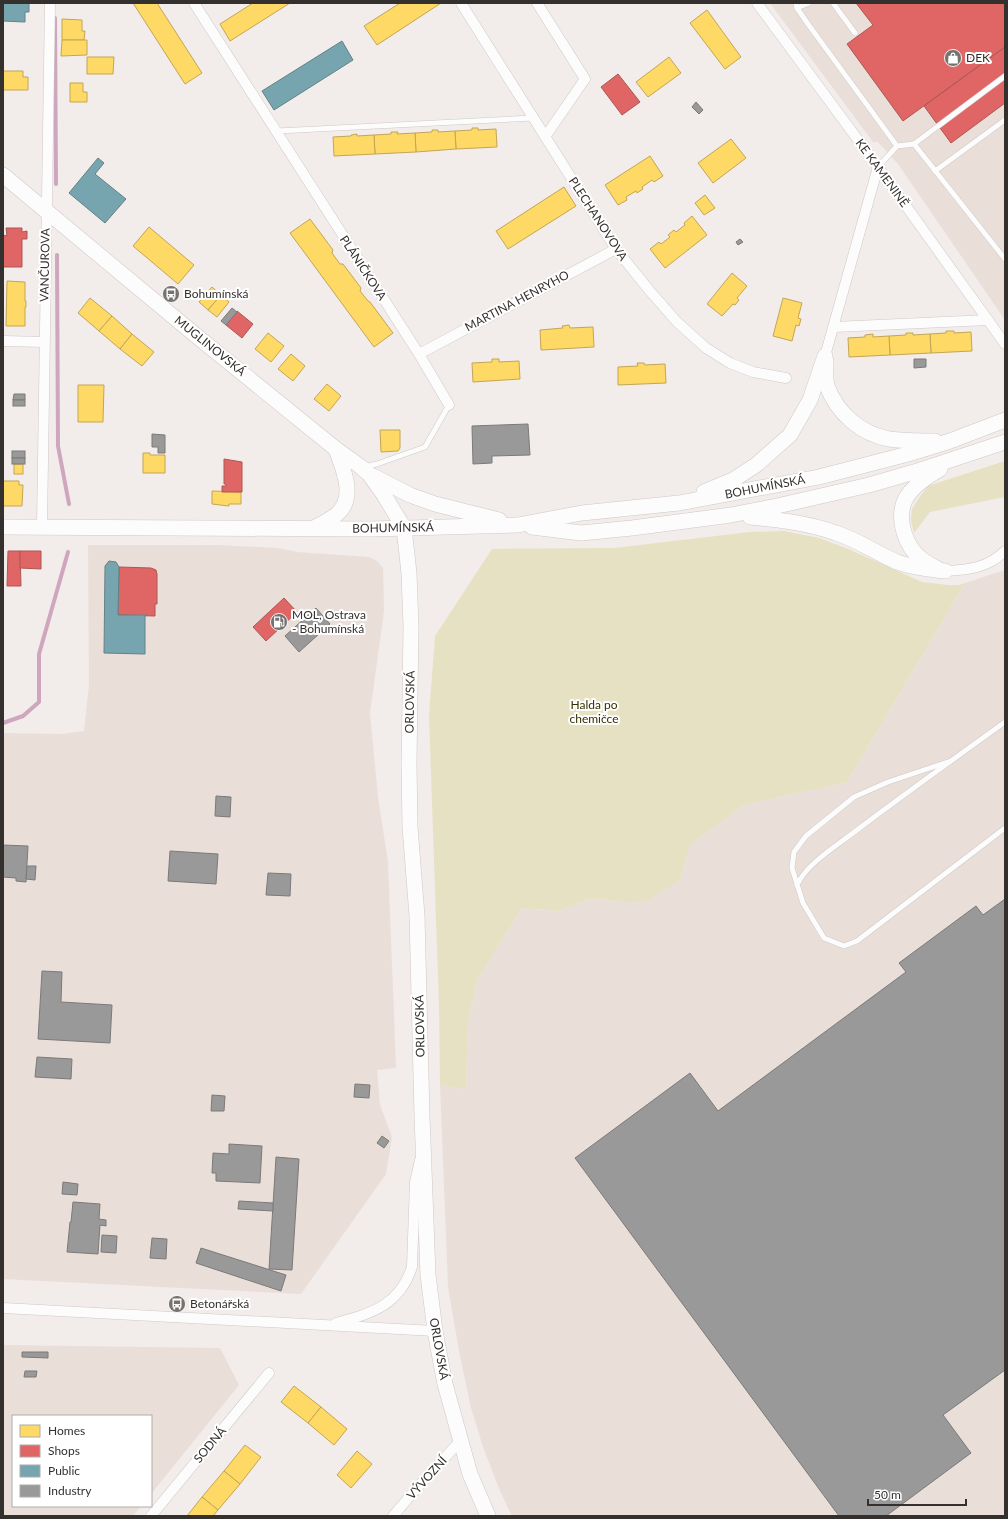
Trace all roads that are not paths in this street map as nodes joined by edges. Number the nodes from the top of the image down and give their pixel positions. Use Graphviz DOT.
graph roads {
  1 [pos="50,3"];
  2 [pos="194,3"];
  3 [pos="461,3"];
  4 [pos="537,3"];
  5 [pos="757,3"];
  6 [pos="809,3"];
  7 [pos="833,3"];
  8 [pos="797,5"];
  9 [pos="855,33"];
  10 [pos="1005,76"];
  11 [pos="533,118"];
  12 [pos="1005,120"];
  13 [pos="276,131"];
  14 [pos="545,137"];
  15 [pos="914,144"];
  16 [pos="897,146"];
  17 [pos="878,167"];
  18 [pos="935,171"];
  19 [pos="3,175"];
  20 [pos="46,210"];
  21 [pos="616,249"];
  22 [pos="1005,259"];
  23 [pos="988,320"];
  24 [pos="834,327"];
  25 [pos="3,341"];
  26 [pos="44,342"];
  27 [pos="1005,344"];
  28 [pos="419,354"];
  29 [pos="825,356"];
  30 [pos="786,378"];
  31 [pos="449,405"];
  32 [pos="1005,420"];
  33 [pos="950,441"];
  34 [pos="1005,442"];
  35 [pos="336,450"];
  36 [pos="968,456"];
  37 [pos="365,471"];
  38 [pos="679,503"];
  39 [pos="731,515"];
  40 [pos="518,525"];
  41 [pos="3,527"];
  42 [pos="42,527"];
  43 [pos="314,528"];
  44 [pos="404,528"];
  45 [pos="1005,550"];
  46 [pos="945,572"];
  47 [pos="1005,722"];
  48 [pos="951,761"];
  49 [pos="1005,828"];
  50 [pos="797,885"];
  51 [pos="423,1146"];
  52 [pos="3,1308"];
  53 [pos="328,1326"];
  54 [pos="435,1331"];
  55 [pos="269,1373"];
  56 [pos="461,1440"];
  57 [pos="151,1516"];
  58 [pos="393,1516"];
  59 [pos="488,1516"];
  1 -- 20 [label="street, VANČUROVA"];
  2 -- 13 [label="street, PLÁNIČKOVA"];
  3 -- 11 [label="street, PLECHANOVOVA"];
  4 -- 14 [label="street"];
  5 -- 17 [label="street, KE KAMENINĚ"];
  6 -- 8 [label="lane"];
  7 -- 9 [label="lane"];
  8 -- 16 [label="lane"];
  10 -- 15 [label="lane"];
  11 -- 13 [label="lane"];
  11 -- 14 [label="street, PLECHANOVOVA"];
  12 -- 18 [label="lane"];
  13 -- 28 [label="street, PLÁNIČKOVA"];
  14 -- 21 [label="street, PLECHANOVOVA"];
  15 -- 16 [label="lane"];
  15 -- 18 [label="lane"];
  16 -- 17 [label="lane"];
  17 -- 23 [label="street, KE KAMENINĚ"];
  17 -- 24 [label="street"];
  18 -- 22 [label="lane"];
  19 -- 20 [label="main road, MUGLINOVSKÁ"];
  20 -- 26 [label="street, VANČUROVA"];
  20 -- 35 [label="main road, MUGLINOVSKÁ"];
  21 -- 28 [label="street, MARTINA HENRYHO"];
  21 -- 30 [label="street, PLECHANOVOVA"];
  23 -- 24 [label="street"];
  23 -- 27 [label="street, KE KAMENINĚ"];
  24 -- 29 [label="street"];
  25 -- 26 [label="street"];
  26 -- 42 [label="street, VANČUROVA"];
  28 -- 31 [label="street, PLÁNIČKOVA"];
  29 -- 33 [label="main road"];
  29 -- 38 [label="main road"];
  31 -- 37 [label="lane"];
  32 -- 33 [label="main road, BOHUMÍNSKÁ"];
  33 -- 38 [label="main road, BOHUMÍNSKÁ"];
  34 -- 36 [label="main road, BOHUMÍNSKÁ"];
  35 -- 37 [label="main road, MUGLINOVSKÁ"];
  35 -- 43 [label="main road"];
  36 -- 39 [label="main road, BOHUMÍNSKÁ"];
  36 -- 46 [label="main road"];
  37 -- 40 [label="main road"];
  37 -- 44 [label="main road, MUGLINOVSKÁ"];
  38 -- 40 [label="main road, BOHUMÍNSKÁ"];
  39 -- 40 [label="main road, BOHUMÍNSKÁ"];
  39 -- 46 [label="main road"];
  40 -- 44 [label="main road, BOHUMÍNSKÁ"];
  41 -- 42 [label="main road, BOHUMÍNSKÁ"];
  42 -- 43 [label="main road, BOHUMÍNSKÁ"];
  43 -- 44 [label="main road, BOHUMÍNSKÁ"];
  44 -- 51 [label="main road, ORLOVSKÁ"];
  45 -- 46 [label="street"];
  47 -- 48 [label="lane"];
  48 -- 50 [label="lane"];
  48 -- 50 [label="lane"];
  49 -- 50 [label="lane"];
  51 -- 53 [label="street"];
  51 -- 54 [label="main road, ORLOVSKÁ"];
  52 -- 53 [label="street"];
  53 -- 54 [label="street"];
  54 -- 56 [label="main road, ORLOVSKÁ"];
  55 -- 57 [label="street, SODNÁ"];
  56 -- 58 [label="street, VÝVOZNÍ"];
  56 -- 59 [label="main road, ORLOVSKÁ"];
}
